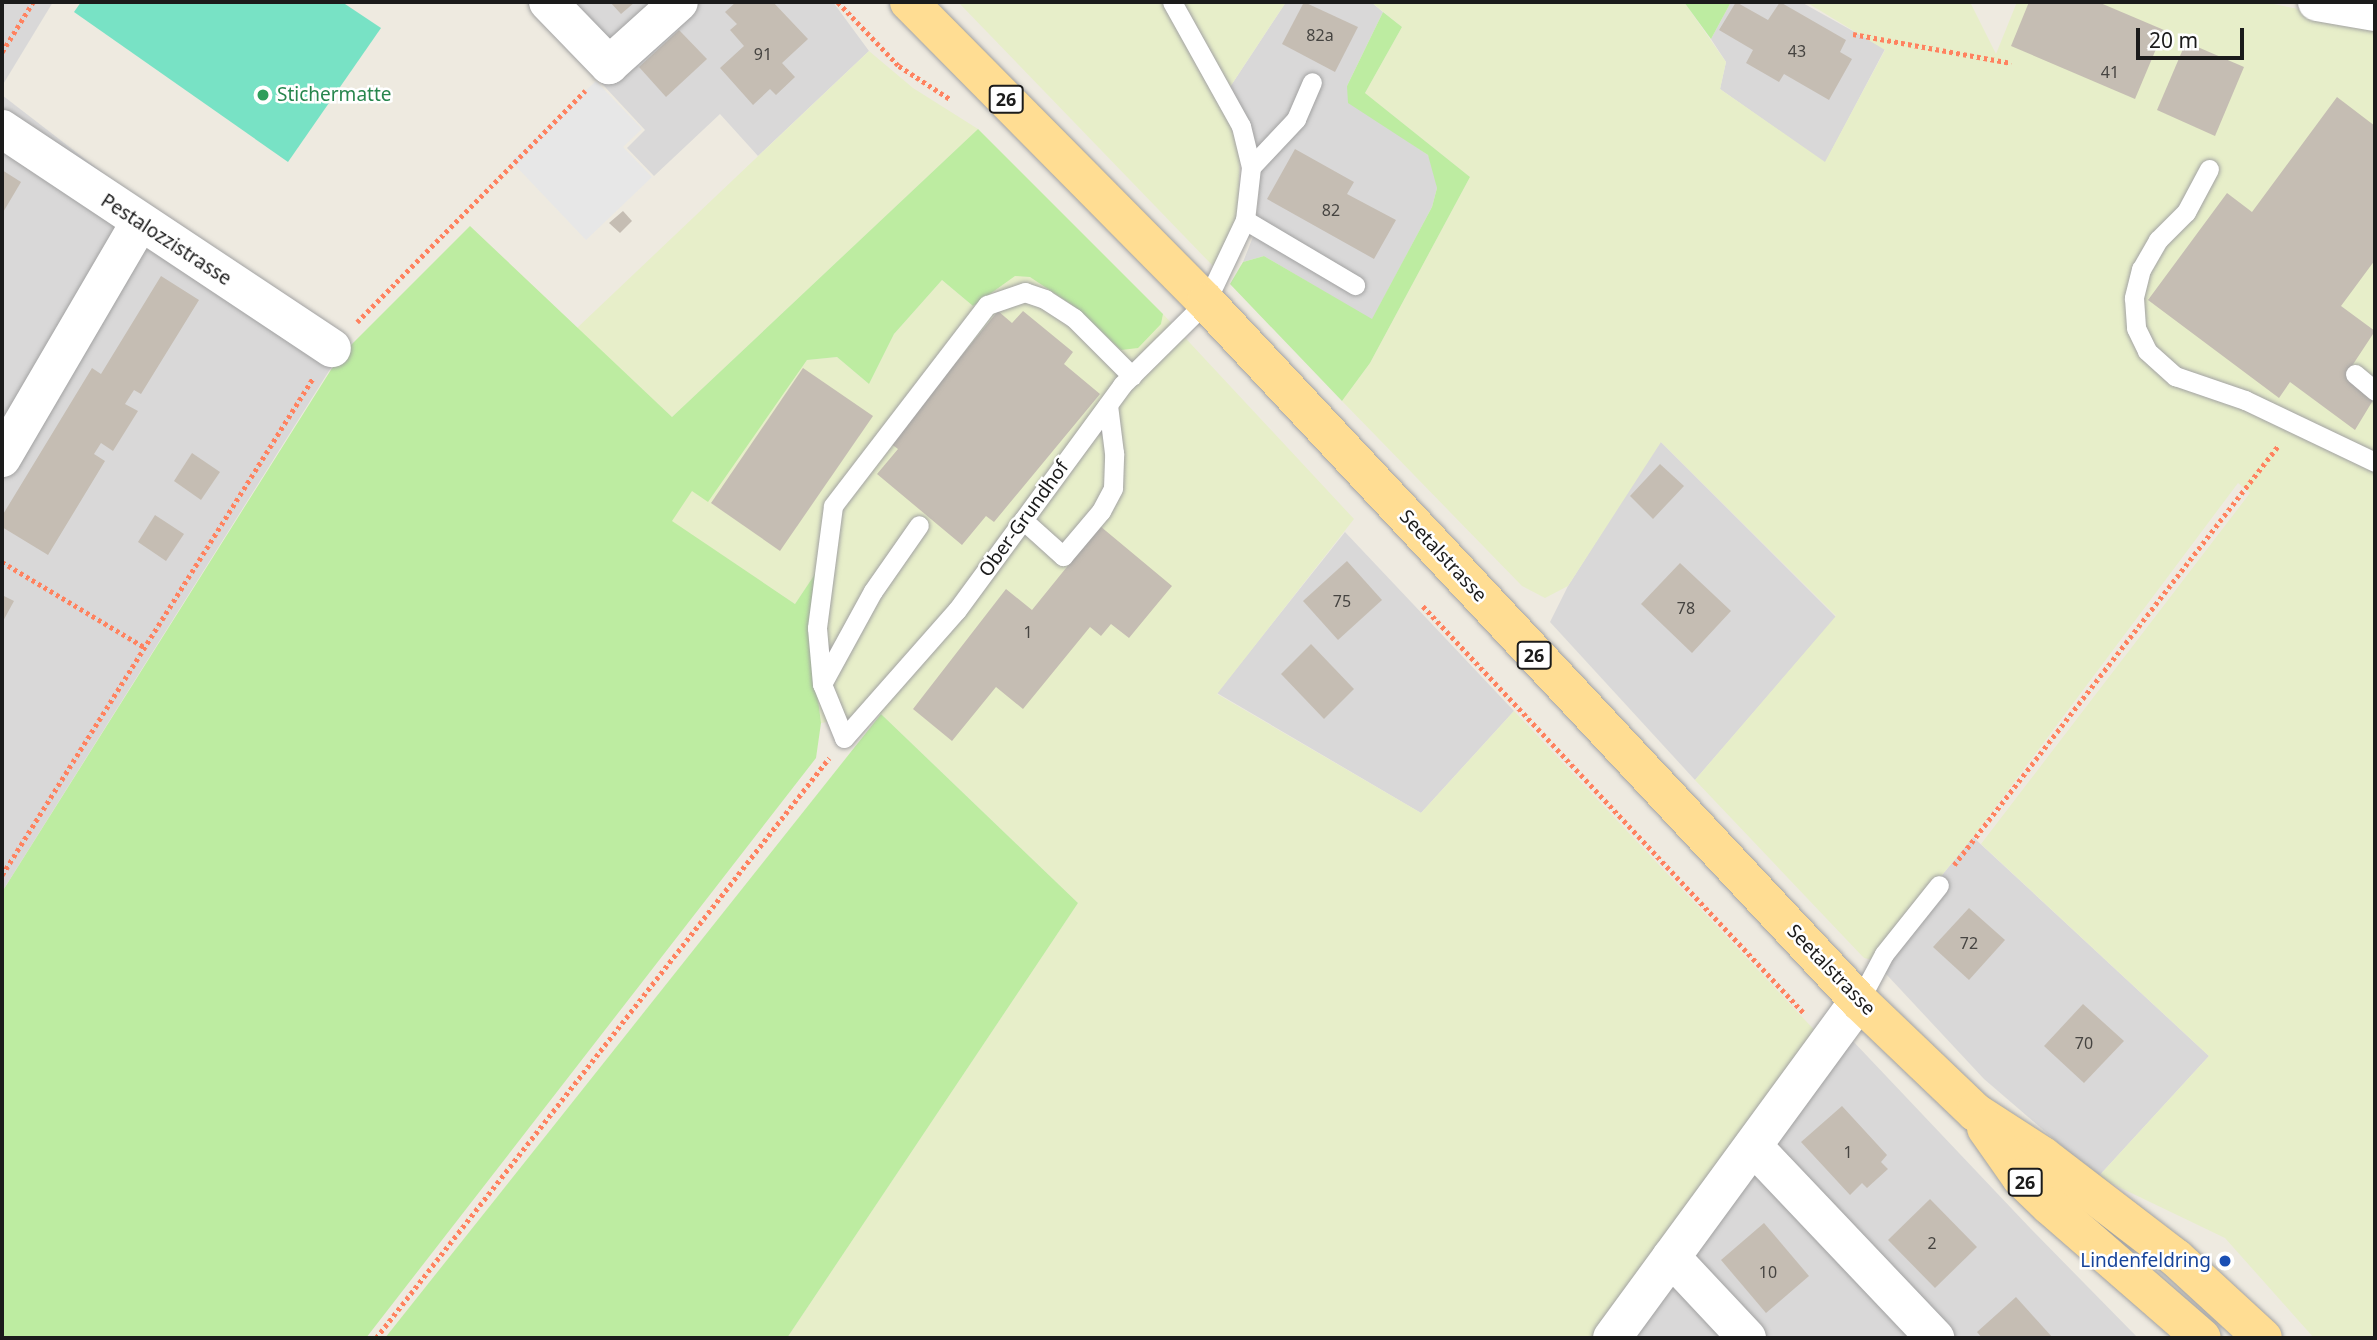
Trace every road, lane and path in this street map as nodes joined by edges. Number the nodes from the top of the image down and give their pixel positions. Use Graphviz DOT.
graph roads {
  1 [pos="33,2"];
  2 [pos="548,2"];
  3 [pos="680,2"];
  4 [pos="909,2"];
  5 [pos="1172,2"];
  6 [pos="2317,2"];
  7 [pos="2375,12"];
  8 [pos="1853,34"];
  9 [pos="2,52"];
  10 [pos="2011,63"];
  11 [pos="610,65"];
  12 [pos="1312,82"];
  13 [pos="2,129"];
  14 [pos="1251,167"];
  15 [pos="2209,169"];
  16 [pos="1245,220"];
  17 [pos="139,224"];
  18 [pos="1355,285"];
  19 [pos="1206,302"];
  20 [pos="332,348"];
  21 [pos="2355,374"];
  22 [pos="1132,376"];
  23 [pos="2375,391"];
  24 [pos="1108,405"];
  25 [pos="2295,427"];
  26 [pos="2,458"];
  27 [pos="2375,462"];
  28 [pos="1023,520"];
  29 [pos="919,525"];
  30 [pos="2,562"];
  31 [pos="1423,606"];
  32 [pos="144,647"];
  33 [pos="822,684"];
  34 [pos="844,738"];
  35 [pos="2,874"];
  36 [pos="1938,885"];
  37 [pos="1859,1001"];
  38 [pos="1830,1041"];
  39 [pos="1975,1112"];
  40 [pos="1754,1146"];
  41 [pos="1671,1258"];
  42 [pos="376,1338"];
  43 [pos="1612,1338"];
  44 [pos="1747,1338"];
  45 [pos="1935,1338"];
  46 [pos="2202,1338"];
  47 [pos="2263,1338"];
  1 -- 9 [label="path"];
  2 -- 11 [label="street"];
  3 -- 11 [label="street"];
  4 -- 19 [label="main road, Seetalstrasse / 26"];
  5 -- 14 [label="lane"];
  6 -- 7 [label="street"];
  8 -- 10 [label="path"];
  11 -- 20 [label="path"];
  12 -- 14 [label="lane"];
  13 -- 17 [label="street, Pestalozzistrasse"];
  14 -- 16 [label="lane, Ober-Grundhof"];
  15 -- 25 [label="lane"];
  16 -- 18 [label="lane"];
  16 -- 19 [label="lane, Ober-Grundhof"];
  17 -- 20 [label="street, Pestalozzistrasse"];
  17 -- 26 [label="street"];
  19 -- 22 [label="lane, Ober-Grundhof"];
  19 -- 37 [label="main road, Seetalstrasse / 26"];
  20 -- 32 [label="path"];
  21 -- 23 [label="lane"];
  22 -- 24 [label="lane, Ober-Grundhof"];
  22 -- 33 [label="lane"];
  24 -- 28 [label="lane, Ober-Grundhof"];
  24 -- 28 [label="lane"];
  25 -- 27 [label="lane"];
  25 -- 36 [label="path"];
  28 -- 34 [label="lane, Ober-Grundhof"];
  29 -- 33 [label="lane"];
  30 -- 32 [label="path"];
  31 -- 38 [label="path"];
  32 -- 35 [label="path"];
  33 -- 34 [label="lane"];
  34 -- 42 [label="path"];
  36 -- 37 [label="lane"];
  37 -- 38 [label="street"];
  37 -- 39 [label="main road, Seetalstrasse / 26"];
  38 -- 40 [label="street"];
  39 -- 46 [label="main road, Seetalstrasse / 26"];
  39 -- 47 [label="main road, Seetalstrasse / 26"];
  40 -- 41 [label="street"];
  40 -- 45 [label="street"];
  41 -- 43 [label="street"];
  41 -- 44 [label="street"];
}
